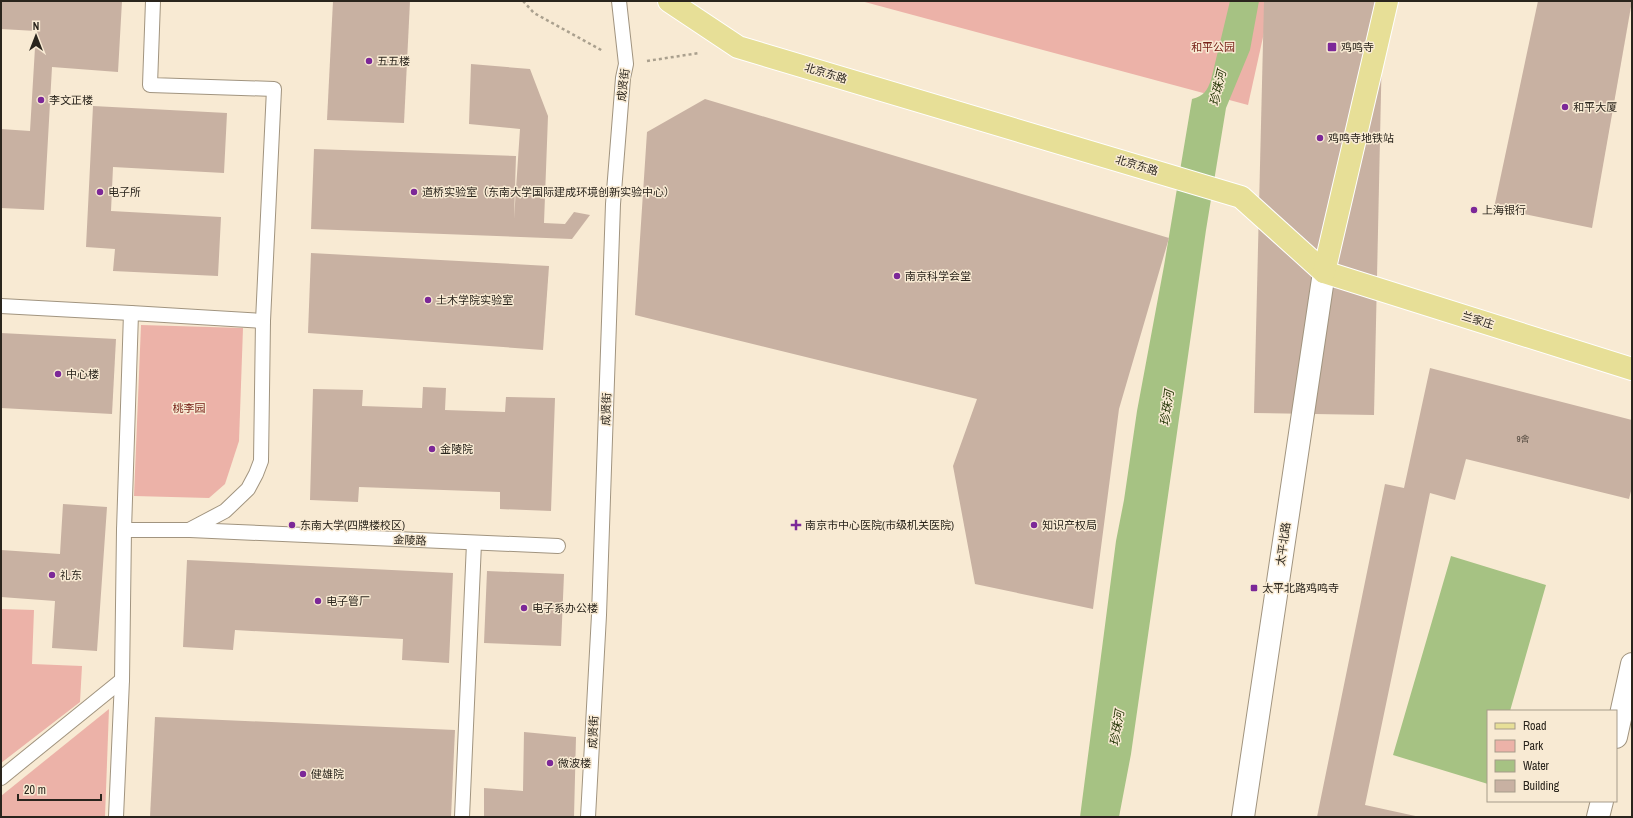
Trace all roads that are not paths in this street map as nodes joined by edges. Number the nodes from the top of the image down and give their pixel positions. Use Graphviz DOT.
graph roads {
  1 [pos="153,1"];
  2 [pos="619,1"];
  3 [pos="669,1"];
  4 [pos="1387,1"];
  5 [pos="1324,272"];
  6 [pos="1,306"];
  7 [pos="131,313"];
  8 [pos="263,321"];
  9 [pos="1632,369"];
  10 [pos="124,530"];
  11 [pos="189,530"];
  12 [pos="474,543"];
  13 [pos="558,546"];
  14 [pos="1632,664"];
  15 [pos="122,680"];
  16 [pos="1617,732"];
  17 [pos="1,778"];
  18 [pos="1602,802"];
  19 [pos="116,817"];
  20 [pos="462,817"];
  21 [pos="588,817"];
  22 [pos="1243,817"];
  23 [pos="1598,817"];
  1 -- 8 [label="lane"];
  2 -- 21 [label="lane, 成贤街"];
  3 -- 5 [label="main road, 北京东路"];
  4 -- 5 [label="main road"];
  5 -- 9 [label="main road, 兰家庄"];
  5 -- 22 [label="main road, 太平北路"];
  6 -- 7 [label="lane"];
  7 -- 8 [label="lane"];
  7 -- 10 [label="lane"];
  8 -- 11 [label="lane"];
  10 -- 11 [label="lane, 金陵路"];
  10 -- 15 [label="lane"];
  11 -- 12 [label="lane, 金陵路"];
  12 -- 13 [label="lane, 金陵路"];
  12 -- 20 [label="lane"];
  14 -- 16 [label="main road"];
  15 -- 17 [label="lane"];
  15 -- 19 [label="lane"];
  18 -- 23 [label="main road"];
}
